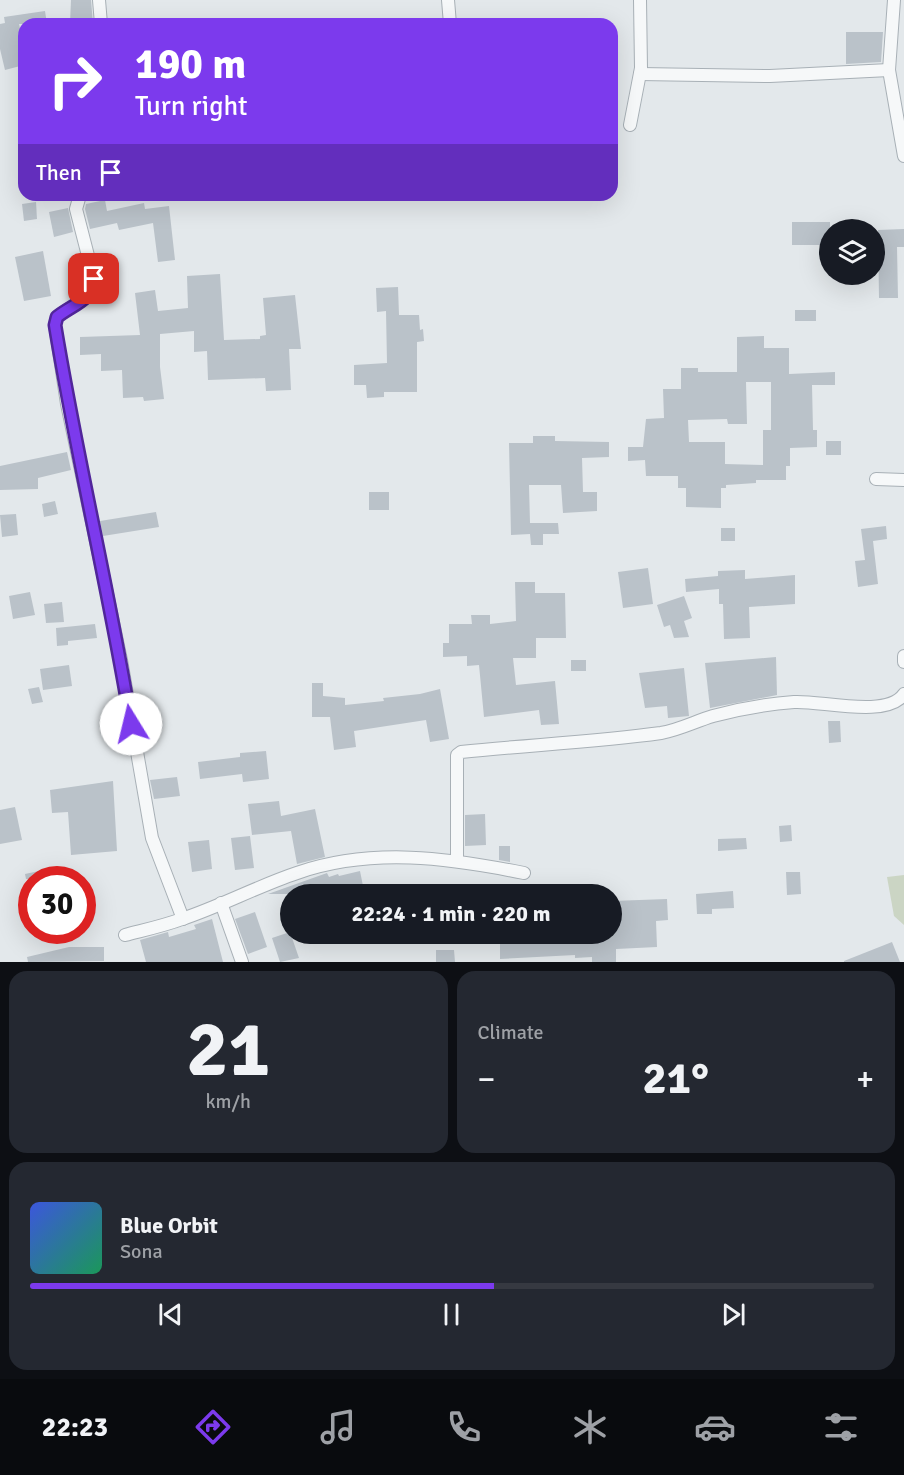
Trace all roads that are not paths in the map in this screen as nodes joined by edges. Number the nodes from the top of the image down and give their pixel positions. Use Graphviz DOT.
graph roads {
  1 [pos="99,0"];
  2 [pos="448,0"];
  3 [pos="640,0"];
  4 [pos="894,0"];
  5 [pos="100,18"];
  6 [pos="450,18"];
  7 [pos="889,70"];
  8 [pos="640,74"];
  9 [pos="630,125"];
  10 [pos="904,156"];
  11 [pos="78,201"];
  12 [pos="876,479"];
  13 [pos="904,480"];
  14 [pos="904,656"];
  15 [pos="904,662"];
  16 [pos="904,694"];
  17 [pos="457,860"];
  18 [pos="524,873"];
  19 [pos="221,903"];
  20 [pos="183,919"];
  21 [pos="125,935"];
  22 [pos="242,962"];
  1 -- 5 [label="street"];
  2 -- 6 [label="street"];
  3 -- 8 [label="street"];
  4 -- 7 [label="street"];
  7 -- 8 [label="street"];
  7 -- 10 [label="street"];
  8 -- 9 [label="street"];
  11 -- 20 [label="street"];
  12 -- 13 [label="street"];
  14 -- 15 [label="street"];
  16 -- 17 [label="street"];
  17 -- 18 [label="street"];
  17 -- 19 [label="street"];
  19 -- 20 [label="street"];
  19 -- 22 [label="street"];
  20 -- 21 [label="street"];
}
